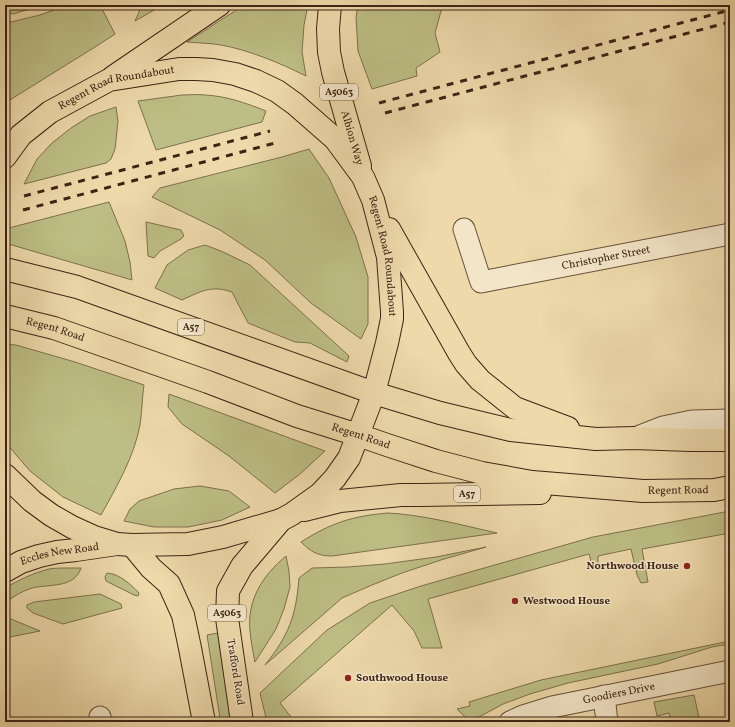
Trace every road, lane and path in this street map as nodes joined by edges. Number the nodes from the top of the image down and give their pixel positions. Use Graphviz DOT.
graph roads {
  1 [pos="219,5"];
  2 [pos="330,5"];
  3 [pos="109,80"];
  4 [pos="13,138"];
  5 [pos="5,157"];
  6 [pos="363,177"];
  7 [pos="373,200"];
  8 [pos="464,230"];
  9 [pos="730,234"];
  10 [pos="5,269"];
  11 [pos="5,316"];
  12 [pos="374,393"];
  13 [pos="730,420"];
  14 [pos="358,435"];
  15 [pos="635,438"];
  16 [pos="596,439"];
  17 [pos="730,440"];
  18 [pos="5,475"];
  19 [pos="730,487"];
  20 [pos="643,490"];
  21 [pos="287,517"];
  22 [pos="124,544"];
  23 [pos="5,570"];
  24 [pos="730,671"];
  25 [pos="604,696"];
  26 [pos="204,722"];
  27 [pos="242,722"];
  28 [pos="510,722"];
  29 [pos="607,722"];
  1 -- 3 [label="main road"];
  2 -- 6 [label="main road, Albion Way / A5063"];
  3 -- 4 [label="main road, Regent Road Roundabout"];
  3 -- 6 [label="main road, Regent Road Roundabout"];
  4 -- 5 [label="main road, Regent Road Roundabout"];
  6 -- 7 [label="main road, Regent Road Roundabout"];
  7 -- 12 [label="main road, Regent Road Roundabout"];
  7 -- 16 [label="main road, A57"];
  8 -- 9 [label="street, Christopher Street"];
  10 -- 12 [label="main road, A57"];
  11 -- 14 [label="main road, Regent Road / A57"];
  12 -- 14 [label="main road, Regent Road Roundabout"];
  12 -- 16 [label="main road, A57"];
  13 -- 15 [label="street"];
  14 -- 20 [label="main road, Regent Road / A57"];
  14 -- 21 [label="main road, Regent Road Roundabout"];
  15 -- 16 [label="main road, A57"];
  15 -- 17 [label="main road, A57"];
  18 -- 22 [label="main road, Regent Road Roundabout"];
  19 -- 20 [label="main road, Regent Road / A57"];
  20 -- 21 [label="main road, A57"];
  21 -- 22 [label="main road, Regent Road Roundabout"];
  21 -- 27 [label="main road, Trafford Road / A5063"];
  22 -- 23 [label="main road, Eccles New Road"];
  22 -- 26 [label="main road"];
  24 -- 25 [label="street, Goodiers Drive"];
  25 -- 28 [label="street, Goodiers Drive"];
  25 -- 29 [label="street"];
}
